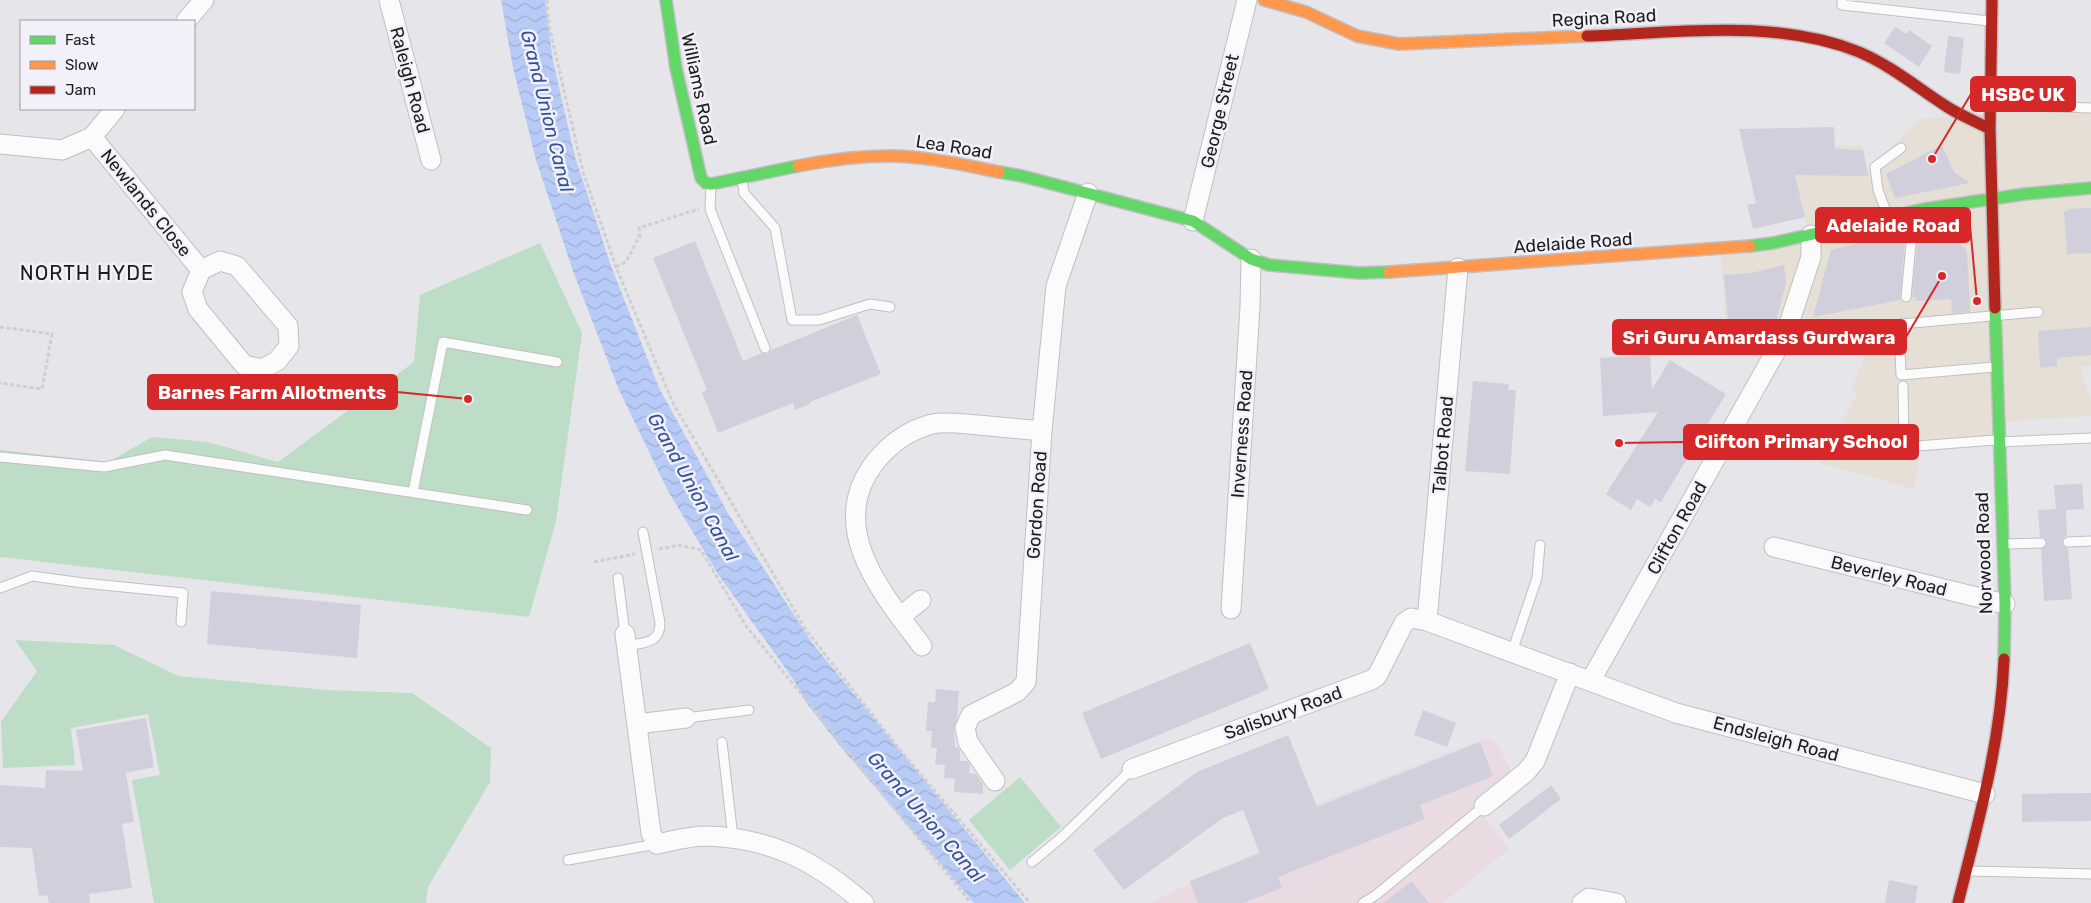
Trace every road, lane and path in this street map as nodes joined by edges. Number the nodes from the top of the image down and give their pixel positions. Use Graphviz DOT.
graph roads {
  1 [pos="204,0"];
  2 [pos="388,0"];
  3 [pos="547,0"];
  4 [pos="666,0"];
  5 [pos="1247,0"];
  6 [pos="1264,0"];
  7 [pos="1842,0"];
  8 [pos="1992,0"];
  9 [pos="187,20"];
  10 [pos="1992,22"];
  11 [pos="1991,85"];
  12 [pos="1977,93"];
  13 [pos="1938,99"];
  14 [pos="1958,100"];
  15 [pos="1990,105"];
  16 [pos="2091,108"];
  17 [pos="114,110"];
  18 [pos="1990,129"];
  19 [pos="92,137"];
  20 [pos="0,144"];
  21 [pos="1901,148"];
  22 [pos="431,160"];
  23 [pos="741,177"];
  24 [pos="708,183"];
  25 [pos="2091,188"];
  26 [pos="1088,192"];
  27 [pos="1993,198"];
  28 [pos="1914,210"];
  29 [pos="1888,217"];
  30 [pos="1193,222"];
  31 [pos="1811,235"];
  32 [pos="1251,259"];
  33 [pos="616,267"];
  34 [pos="1458,268"];
  35 [pos="201,270"];
  36 [pos="1906,296"];
  37 [pos="890,307"];
  38 [pos="2038,312"];
  39 [pos="1996,316"];
  40 [pos="1901,324"];
  41 [pos="0,327"];
  42 [pos="765,348"];
  43 [pos="1900,352"];
  44 [pos="557,362"];
  45 [pos="1996,367"];
  46 [pos="0,383"];
  47 [pos="1903,386"];
  48 [pos="1042,431"];
  49 [pos="2091,438"];
  50 [pos="1998,441"];
  51 [pos="0,457"];
  52 [pos="413,492"];
  53 [pos="527,510"];
  54 [pos="643,532"];
  55 [pos="2091,541"];
  56 [pos="2068,542"];
  57 [pos="2040,543"];
  58 [pos="1540,545"];
  59 [pos="2002,545"];
  60 [pos="1774,547"];
  61 [pos="646,551"];
  62 [pos="594,562"];
  63 [pos="618,578"];
  64 [pos="0,588"];
  65 [pos="921,600"];
  66 [pos="2005,604"];
  67 [pos="1231,609"];
  68 [pos="900,617"];
  69 [pos="1427,621"];
  70 [pos="181,622"];
  71 [pos="1404,623"];
  72 [pos="626,640"];
  73 [pos="922,646"];
  74 [pos="1512,652"];
  75 [pos="1570,674"];
  76 [pos="1591,680"];
  77 [pos="749,710"];
  78 [pos="686,718"];
  79 [pos="637,724"];
  80 [pos="722,742"];
  81 [pos="1132,769"];
  82 [pos="995,781"];
  83 [pos="1985,794"];
  84 [pos="1484,806"];
  85 [pos="733,839"];
  86 [pos="657,844"];
  87 [pos="568,860"];
  88 [pos="1032,862"];
  89 [pos="1966,871"];
  90 [pos="2091,874"];
  91 [pos="864,903"];
  92 [pos="970,903"];
  93 [pos="1030,903"];
  94 [pos="1363,903"];
  95 [pos="1582,903"];
  96 [pos="1616,903"];
  97 [pos="1958,903"];
  1 -- 9 [label="street"];
  2 -- 22 [label="street, Raleigh Road"];
  3 -- 33 [label="path"];
  4 -- 24 [label="street, Williams Road"];
  5 -- 30 [label="street, George Street"];
  6 -- 13 [label="street, Regina Road"];
  7 -- 10 [label="lane"];
  8 -- 10 [label="street, Norwood Road"];
  10 -- 11 [label="street, Norwood Road"];
  11 -- 12 [label="street"];
  11 -- 15 [label="street, Norwood Road"];
  13 -- 14 [label="street"];
  13 -- 18 [label="street, Regina Road"];
  15 -- 16 [label="lane"];
  15 -- 18 [label="street, Norwood Road"];
  17 -- 19 [label="street"];
  18 -- 27 [label="street, Norwood Road"];
  19 -- 20 [label="street"];
  19 -- 35 [label="street, Newlands Close"];
  21 -- 29 [label="lane"];
  23 -- 24 [label="street, Lea Road"];
  23 -- 26 [label="street, Lea Road"];
  23 -- 37 [label="lane"];
  24 -- 33 [label="path"];
  24 -- 42 [label="lane"];
  25 -- 27 [label="street, Adelaide Road"];
  26 -- 30 [label="street, Lea Road"];
  26 -- 48 [label="street, Gordon Road"];
  27 -- 28 [label="street, Adelaide Road"];
  27 -- 39 [label="street, Norwood Road"];
  28 -- 29 [label="street, Adelaide Road"];
  28 -- 36 [label="lane"];
  29 -- 31 [label="street, Adelaide Road"];
  30 -- 32 [label="street, Adelaide Road"];
  31 -- 34 [label="street, Adelaide Road"];
  31 -- 76 [label="street, Clifton Road"];
  32 -- 34 [label="street, Adelaide Road"];
  32 -- 67 [label="street, Inverness Road"];
  33 -- 93 [label="path"];
  34 -- 69 [label="street, Talbot Road"];
  35 -- 35 [label="street, Newlands Close"];
  38 -- 39 [label="lane"];
  39 -- 40 [label="lane"];
  39 -- 45 [label="street, Norwood Road"];
  41 -- 46 [label="path"];
  43 -- 45 [label="lane"];
  44 -- 52 [label="lane"];
  45 -- 50 [label="street, Norwood Road"];
  47 -- 50 [label="lane"];
  48 -- 68 [label="street"];
  48 -- 82 [label="street, Gordon Road"];
  49 -- 50 [label="lane"];
  50 -- 59 [label="street, Norwood Road"];
  51 -- 52 [label="lane"];
  52 -- 53 [label="lane"];
  54 -- 61 [label="lane"];
  55 -- 56 [label="lane"];
  57 -- 59 [label="lane"];
  58 -- 74 [label="lane"];
  59 -- 66 [label="street, Norwood Road"];
  60 -- 66 [label="street, Beverley Road"];
  61 -- 62 [label="path"];
  61 -- 72 [label="lane"];
  61 -- 92 [label="path"];
  63 -- 72 [label="lane"];
  64 -- 70 [label="lane"];
  65 -- 68 [label="street"];
  66 -- 83 [label="street, Norwood Road"];
  68 -- 73 [label="street"];
  69 -- 71 [label="street, Endsleigh Road"];
  69 -- 74 [label="street, Endsleigh Road"];
  71 -- 81 [label="street, Salisbury Road"];
  72 -- 79 [label="street"];
  74 -- 75 [label="street, Endsleigh Road"];
  75 -- 76 [label="street, Endsleigh Road"];
  75 -- 84 [label="street"];
  76 -- 83 [label="street, Endsleigh Road"];
  77 -- 78 [label="lane"];
  78 -- 79 [label="street"];
  79 -- 86 [label="street"];
  80 -- 85 [label="lane"];
  81 -- 88 [label="lane"];
  83 -- 89 [label="street, Norwood Road"];
  84 -- 94 [label="lane"];
  85 -- 86 [label="street"];
  85 -- 91 [label="street"];
  86 -- 87 [label="lane"];
  89 -- 90 [label="lane"];
  89 -- 97 [label="street, Norwood Road"];
  95 -- 96 [label="street"];
}
